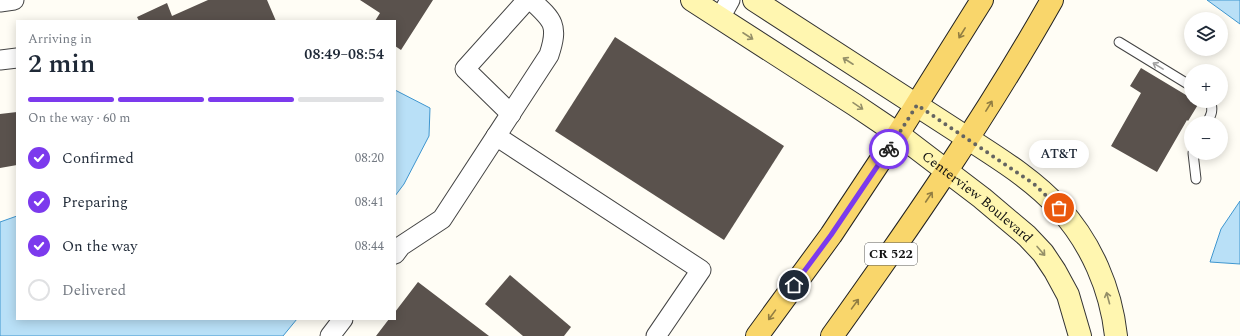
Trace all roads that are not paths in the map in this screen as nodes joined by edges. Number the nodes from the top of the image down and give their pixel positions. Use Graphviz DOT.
graph roads {
  1 [pos="14,0"];
  2 [pos="527,0"];
  3 [pos="532,0"];
  4 [pos="692,0"];
  5 [pos="754,0"];
  6 [pos="982,0"];
  7 [pos="1052,0"];
  8 [pos="0,2"];
  9 [pos="725,9"];
  10 [pos="1119,42"];
  11 [pos="16,58"];
  12 [pos="0,60"];
  13 [pos="1184,82"];
  14 [pos="917,105"];
  15 [pos="511,114"];
  16 [pos="898,134"];
  17 [pos="496,136"];
  18 [pos="968,139"];
  19 [pos="1194,160"];
  20 [pos="947,171"];
  21 [pos="1196,179"];
  22 [pos="396,253"];
  23 [pos="342,320"];
  24 [pos="330,336"];
  25 [pos="656,336"];
  26 [pos="757,336"];
  27 [pos="832,336"];
  28 [pos="1080,336"];
  29 [pos="1116,336"];
  1 -- 8 [label="street"];
  2 -- 15 [label="street"];
  3 -- 15 [label="street"];
  4 -- 9 [label="street, Centerview Boulevard"];
  14 -- 5 [label="street, one-way"];
  6 -- 14 [label="main road, one-way"];
  18 -- 7 [label="main road, CR 522, one-way"];
  9 -- 16 [label="street, Centerview Boulevard, one-way"];
  13 -- 10 [label="lane, one-way"];
  11 -- 12 [label="street"];
  14 -- 16 [label="main road"];
  14 -- 18 [label="street"];
  15 -- 17 [label="street"];
  16 -- 20 [label="street, Centerview Boulevard"];
  16 -- 26 [label="main road, one-way"];
  17 -- 22 [label="street"];
  17 -- 25 [label="street"];
  18 -- 20 [label="main road, CR 522"];
  29 -- 18 [label="street, one-way"];
  19 -- 21 [label="lane"];
  27 -- 20 [label="main road, CR 522, one-way"];
  20 -- 28 [label="street, Centerview Boulevard, one-way"];
  23 -- 24 [label="street"];
}
